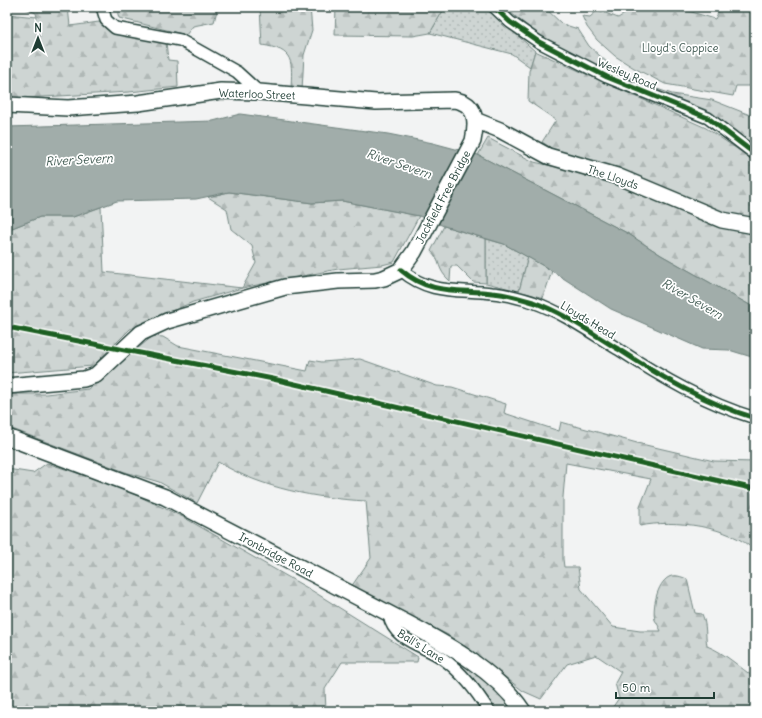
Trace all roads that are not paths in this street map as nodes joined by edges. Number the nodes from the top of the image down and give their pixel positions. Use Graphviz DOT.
graph roads {
  1 [pos="102,7"];
  2 [pos="494,7"];
  3 [pos="259,92"];
  4 [pos="7,105"];
  5 [pos="474,120"];
  6 [pos="473,141"];
  7 [pos="755,154"];
  8 [pos="755,226"];
  9 [pos="401,270"];
  10 [pos="7,386"];
  11 [pos="755,418"];
  12 [pos="7,437"];
  13 [pos="389,616"];
  14 [pos="489,711"];
  15 [pos="523,711"];
  1 -- 3 [label="street"];
  2 -- 7 [label="street, Wesley Road"];
  3 -- 4 [label="main road, Waterloo Street"];
  3 -- 5 [label="main road, Waterloo Street"];
  5 -- 6 [label="main road, Waterloo Street"];
  5 -- 8 [label="main road, The Lloyds"];
  6 -- 9 [label="main road, Jackfield Free Bridge"];
  9 -- 10 [label="main road"];
  9 -- 11 [label="street, Lloyds Head"];
  12 -- 13 [label="main road, Ironbridge Road"];
  13 -- 14 [label="street, Ball's Lane"];
  13 -- 15 [label="main road, Ironbridge Road"];
}
